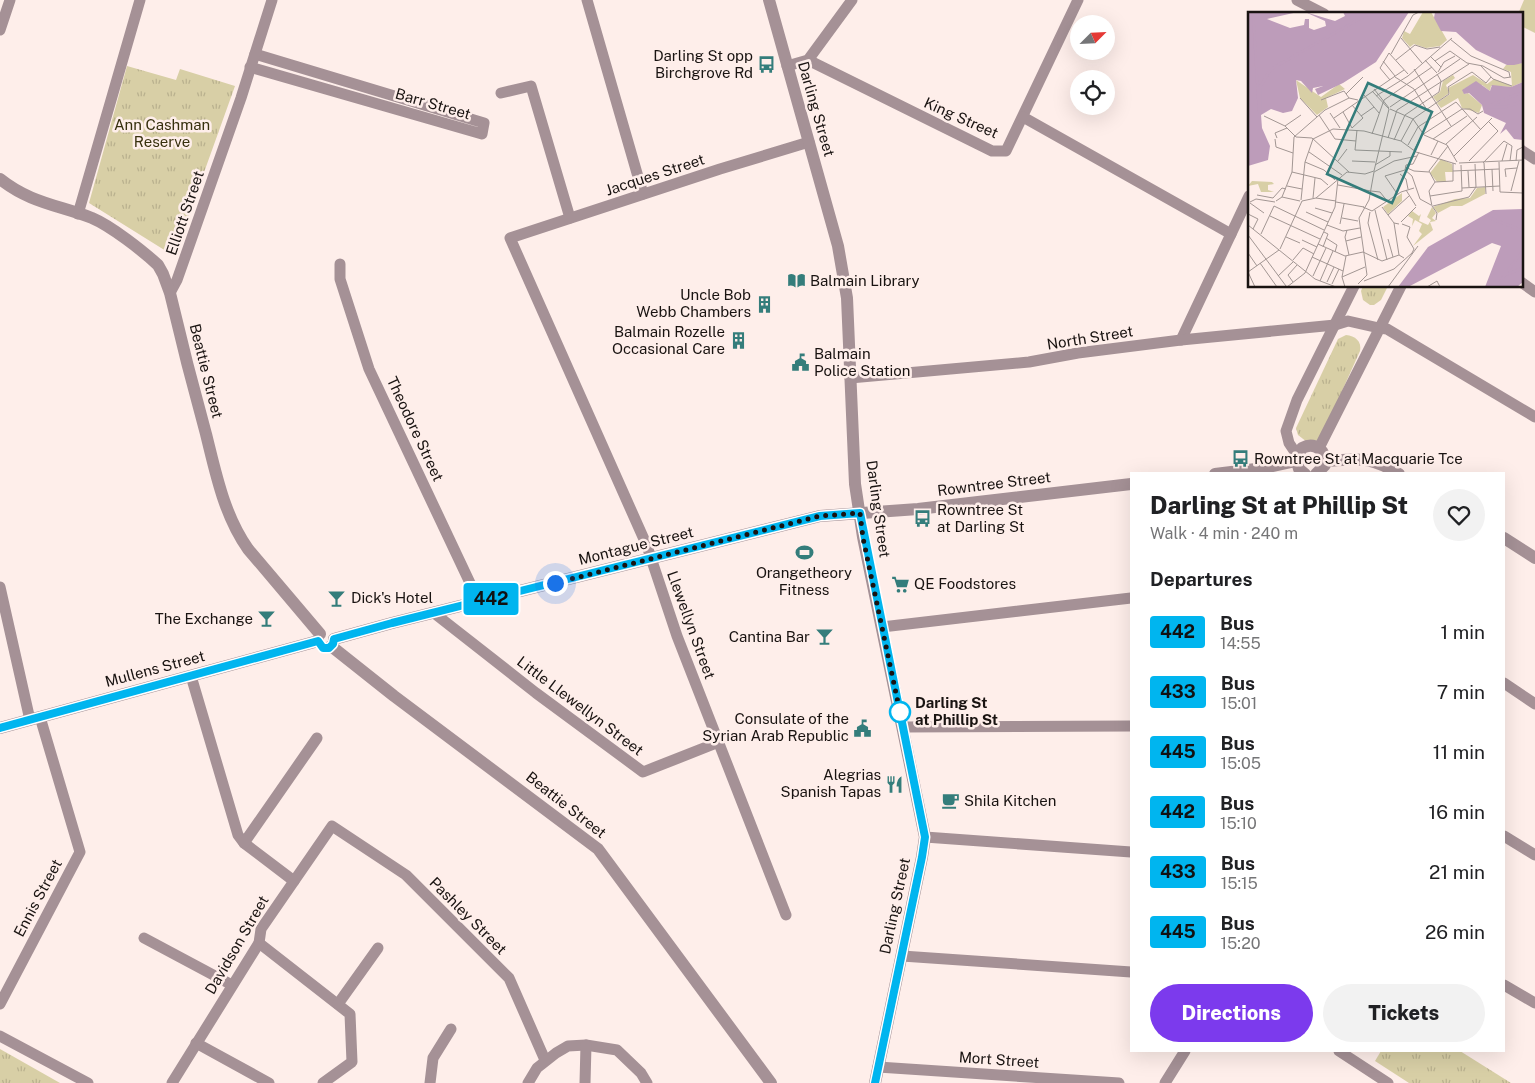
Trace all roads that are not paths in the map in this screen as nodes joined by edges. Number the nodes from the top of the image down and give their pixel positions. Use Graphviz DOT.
graph roads {
  1 [pos="10,0"];
  2 [pos="140,0"];
  3 [pos="272,0"];
  4 [pos="588,0"];
  5 [pos="769,0"];
  6 [pos="852,0"];
  7 [pos="1078,0"];
  8 [pos="1298,0"];
  9 [pos="1320,12"];
  10 [pos="0,30"];
  11 [pos="255,54"];
  12 [pos="808,60"];
  13 [pos="787,66"];
  14 [pos="250,67"];
  15 [pos="363,86"];
  16 [pos="501,93"];
  17 [pos="359,99"];
  18 [pos="428,106"];
  19 [pos="1023,117"];
  20 [pos="425,118"];
  21 [pos="809,142"];
  22 [pos="1522,151"];
  23 [pos="1535,159"];
  24 [pos="2,184"];
  25 [pos="643,194"];
  26 [pos="1248,198"];
  27 [pos="78,214"];
  28 [pos="570,218"];
  29 [pos="1231,234"];
  30 [pos="510,238"];
  31 [pos="340,264"];
  32 [pos="1522,283"];
  33 [pos="1353,288"];
  34 [pos="1400,288"];
  35 [pos="1535,292"];
  36 [pos="170,293"];
  37 [pos="1335,325"];
  38 [pos="1380,328"];
  39 [pos="1181,340"];
  40 [pos="850,378"];
  41 [pos="1535,416"];
  42 [pos="1318,448"];
  43 [pos="1296,458"];
  44 [pos="1325,461"];
  45 [pos="1231,472"];
  46 [pos="1303,472"];
  47 [pos="1319,472"];
  48 [pos="1395,472"];
  49 [pos="1130,484"];
  50 [pos="860,513"];
  51 [pos="1505,539"];
  52 [pos="1535,558"];
  53 [pos="651,559"];
  54 [pos="0,587"];
  55 [pos="1130,598"];
  56 [pos="479,602"];
  57 [pos="434,614"];
  58 [pos="882,627"];
  59 [pos="319,638"];
  60 [pos="333,643"];
  61 [pos="191,676"];
  62 [pos="1505,684"];
  63 [pos="1535,704"];
  64 [pos="35,718"];
  65 [pos="1130,726"];
  66 [pos="903,727"];
  67 [pos="0,728"];
  68 [pos="317,738"];
  69 [pos="719,742"];
  70 [pos="332,826"];
  71 [pos="925,837"];
  72 [pos="1505,837"];
  73 [pos="244,843"];
  74 [pos="1130,852"];
  75 [pos="1535,854"];
  76 [pos="294,882"];
  77 [pos="786,916"];
  78 [pos="144,938"];
  79 [pos="259,942"];
  80 [pos="378,948"];
  81 [pos="902,956"];
  82 [pos="1130,972"];
  83 [pos="1505,984"];
  84 [pos="232,985"];
  85 [pos="1533,997"];
  86 [pos="0,1004"];
  87 [pos="338,1004"];
  88 [pos="451,1029"];
  89 [pos="0,1036"];
  90 [pos="196,1043"];
  91 [pos="586,1045"];
  92 [pos="1184,1052"];
  93 [pos="1341,1052"];
  94 [pos="545,1060"];
  95 [pos="878,1067"];
  96 [pos="88,1083"];
  97 [pos="172,1083"];
  98 [pos="269,1083"];
  99 [pos="323,1083"];
  100 [pos="430,1083"];
  101 [pos="528,1083"];
  102 [pos="585,1083"];
  103 [pos="647,1083"];
  104 [pos="771,1083"];
  105 [pos="875,1083"];
  106 [pos="1118,1083"];
  107 [pos="1165,1083"];
  108 [pos="1388,1083"];
  1 -- 10 [label="street"];
  2 -- 27 [label="street"];
  3 -- 11 [label="street, Elliott Street"];
  4 -- 25 [label="street"];
  5 -- 13 [label="street, Darling Street"];
  6 -- 12 [label="street"];
  7 -- 19 [label="street, King Street"];
  8 -- 9 [label="street"];
  11 -- 14 [label="street, Elliott Street"];
  11 -- 15 [label="street, Barr Street"];
  12 -- 13 [label="street"];
  12 -- 19 [label="street, King Street"];
  13 -- 21 [label="street, Darling Street"];
  14 -- 17 [label="street, Barr Street"];
  14 -- 36 [label="street, Elliott Street"];
  15 -- 17 [label="street"];
  15 -- 18 [label="street, Barr Street"];
  16 -- 28 [label="street"];
  17 -- 20 [label="street, Barr Street"];
  18 -- 20 [label="street"];
  18 -- 20 [label="street, Barr Street"];
  19 -- 29 [label="street"];
  21 -- 25 [label="street, Jacques Street"];
  21 -- 40 [label="street, Darling Street"];
  22 -- 23 [label="street"];
  24 -- 27 [label="street, Beattie Street"];
  25 -- 28 [label="street, Jacques Street"];
  26 -- 29 [label="street"];
  27 -- 36 [label="street, Beattie Street"];
  28 -- 30 [label="street, Jacques Street"];
  29 -- 39 [label="street"];
  30 -- 53 [label="street, Llewellyn Street"];
  31 -- 56 [label="street, Theodore Street"];
  32 -- 35 [label="street"];
  33 -- 37 [label="street"];
  34 -- 38 [label="street"];
  36 -- 59 [label="street, Beattie Street"];
  37 -- 38 [label="street, North Street"];
  37 -- 39 [label="street, North Street"];
  37 -- 43 [label="street"];
  38 -- 41 [label="street, North Street"];
  38 -- 42 [label="street"];
  39 -- 40 [label="street, North Street"];
  40 -- 50 [label="street, Darling Street"];
  42 -- 43 [label="street"];
  42 -- 44 [label="street"];
  43 -- 45 [label="street"];
  43 -- 46 [label="street"];
  44 -- 47 [label="street"];
  44 -- 48 [label="street"];
  49 -- 50 [label="street, Rowntree Street"];
  50 -- 53 [label="street, Montague Street"];
  50 -- 58 [label="street, Darling Street"];
  51 -- 52 [label="street"];
  53 -- 56 [label="street, Montague Street"];
  53 -- 69 [label="street, Llewellyn Street"];
  54 -- 64 [label="street, Ennis Street"];
  55 -- 58 [label="street"];
  56 -- 57 [label="street, Montague Street"];
  57 -- 60 [label="street, Montague Street"];
  57 -- 69 [label="street, Little Llewellyn Street"];
  58 -- 66 [label="street, Darling Street"];
  59 -- 60 [label="street"];
  59 -- 61 [label="street, Mullens Street"];
  60 -- 104 [label="street, Beattie Street"];
  61 -- 64 [label="street, Mullens Street"];
  61 -- 73 [label="street"];
  62 -- 63 [label="street"];
  64 -- 67 [label="street, Mullens Street"];
  64 -- 86 [label="street, Ennis Street"];
  65 -- 66 [label="street"];
  66 -- 71 [label="street, Darling Street"];
  68 -- 73 [label="street"];
  69 -- 77 [label="street, Llewellyn Street"];
  70 -- 76 [label="street, Davidson Street"];
  70 -- 94 [label="street, Pashley Street"];
  71 -- 74 [label="street"];
  71 -- 81 [label="street, Darling Street"];
  72 -- 75 [label="street"];
  73 -- 76 [label="street"];
  76 -- 79 [label="street, Davidson Street"];
  78 -- 84 [label="street"];
  79 -- 84 [label="street, Davidson Street"];
  79 -- 87 [label="street"];
  80 -- 87 [label="street"];
  81 -- 82 [label="street"];
  81 -- 95 [label="street, Darling Street"];
  83 -- 85 [label="street"];
  84 -- 90 [label="street, Davidson Street"];
  87 -- 99 [label="street"];
  88 -- 100 [label="street"];
  89 -- 96 [label="street"];
  90 -- 97 [label="street, Davidson Street"];
  90 -- 98 [label="street"];
  91 -- 94 [label="street"];
  91 -- 102 [label="street"];
  91 -- 103 [label="street"];
  92 -- 107 [label="street"];
  93 -- 108 [label="street"];
  94 -- 101 [label="street"];
  95 -- 105 [label="street, Darling Street"];
  95 -- 106 [label="street, Mort Street"];
}
